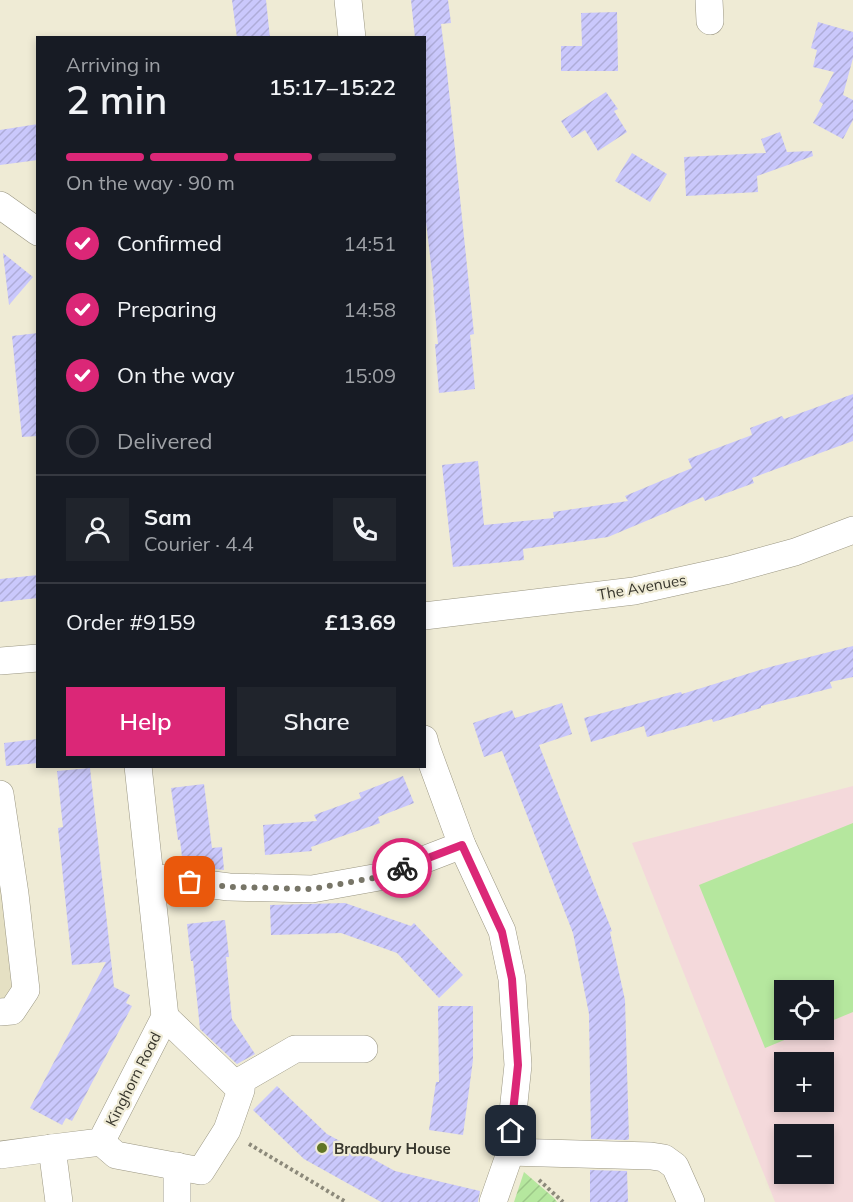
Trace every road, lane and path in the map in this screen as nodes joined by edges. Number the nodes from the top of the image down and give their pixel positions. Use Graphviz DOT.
graph roads {
  1 [pos="348,0"];
  2 [pos="352,36"];
  3 [pos="0,205"];
  4 [pos="36,227"];
  5 [pos="853,530"];
  6 [pos="426,616"];
  7 [pos="36,658"];
  8 [pos="0,661"];
  9 [pos="426,747"];
  10 [pos="138,768"];
  11 [pos="0,794"];
  12 [pos="462,845"];
  13 [pos="150,877"];
  14 [pos="7,895"];
  15 [pos="0,1012"];
  16 [pos="165,1017"];
  17 [pos="364,1049"];
  18 [pos="235,1084"];
  19 [pos="227,1130"];
  20 [pos="101,1142"];
  21 [pos="52,1148"];
  22 [pos="508,1152"];
  23 [pos="0,1155"];
  24 [pos="177,1166"];
  25 [pos="59,1202"];
  26 [pos="177,1202"];
  27 [pos="346,1202"];
  28 [pos="493,1202"];
  29 [pos="691,1202"];
  1 -- 2 [label="street"];
  3 -- 4 [label="street"];
  5 -- 6 [label="street, The Avenues"];
  7 -- 8 [label="street"];
  9 -- 12 [label="street"];
  10 -- 13 [label="street, Kinghorn Road"];
  11 -- 14 [label="street"];
  12 -- 13 [label="street"];
  12 -- 22 [label="street"];
  13 -- 16 [label="street, Kinghorn Road"];
  14 -- 15 [label="street"];
  16 -- 18 [label="street, Kinghorn Road"];
  16 -- 20 [label="street, Kinghorn Road"];
  17 -- 18 [label="street"];
  18 -- 19 [label="street, Kinghorn Road"];
  19 -- 24 [label="street, Kinghorn Road"];
  19 -- 27 [label="path"];
  20 -- 21 [label="street, Kinghorn Road"];
  20 -- 24 [label="street, Kinghorn Road"];
  21 -- 23 [label="street, Kinghorn Road"];
  21 -- 25 [label="street"];
  22 -- 28 [label="street"];
  22 -- 29 [label="street"];
  24 -- 26 [label="street"];
}
